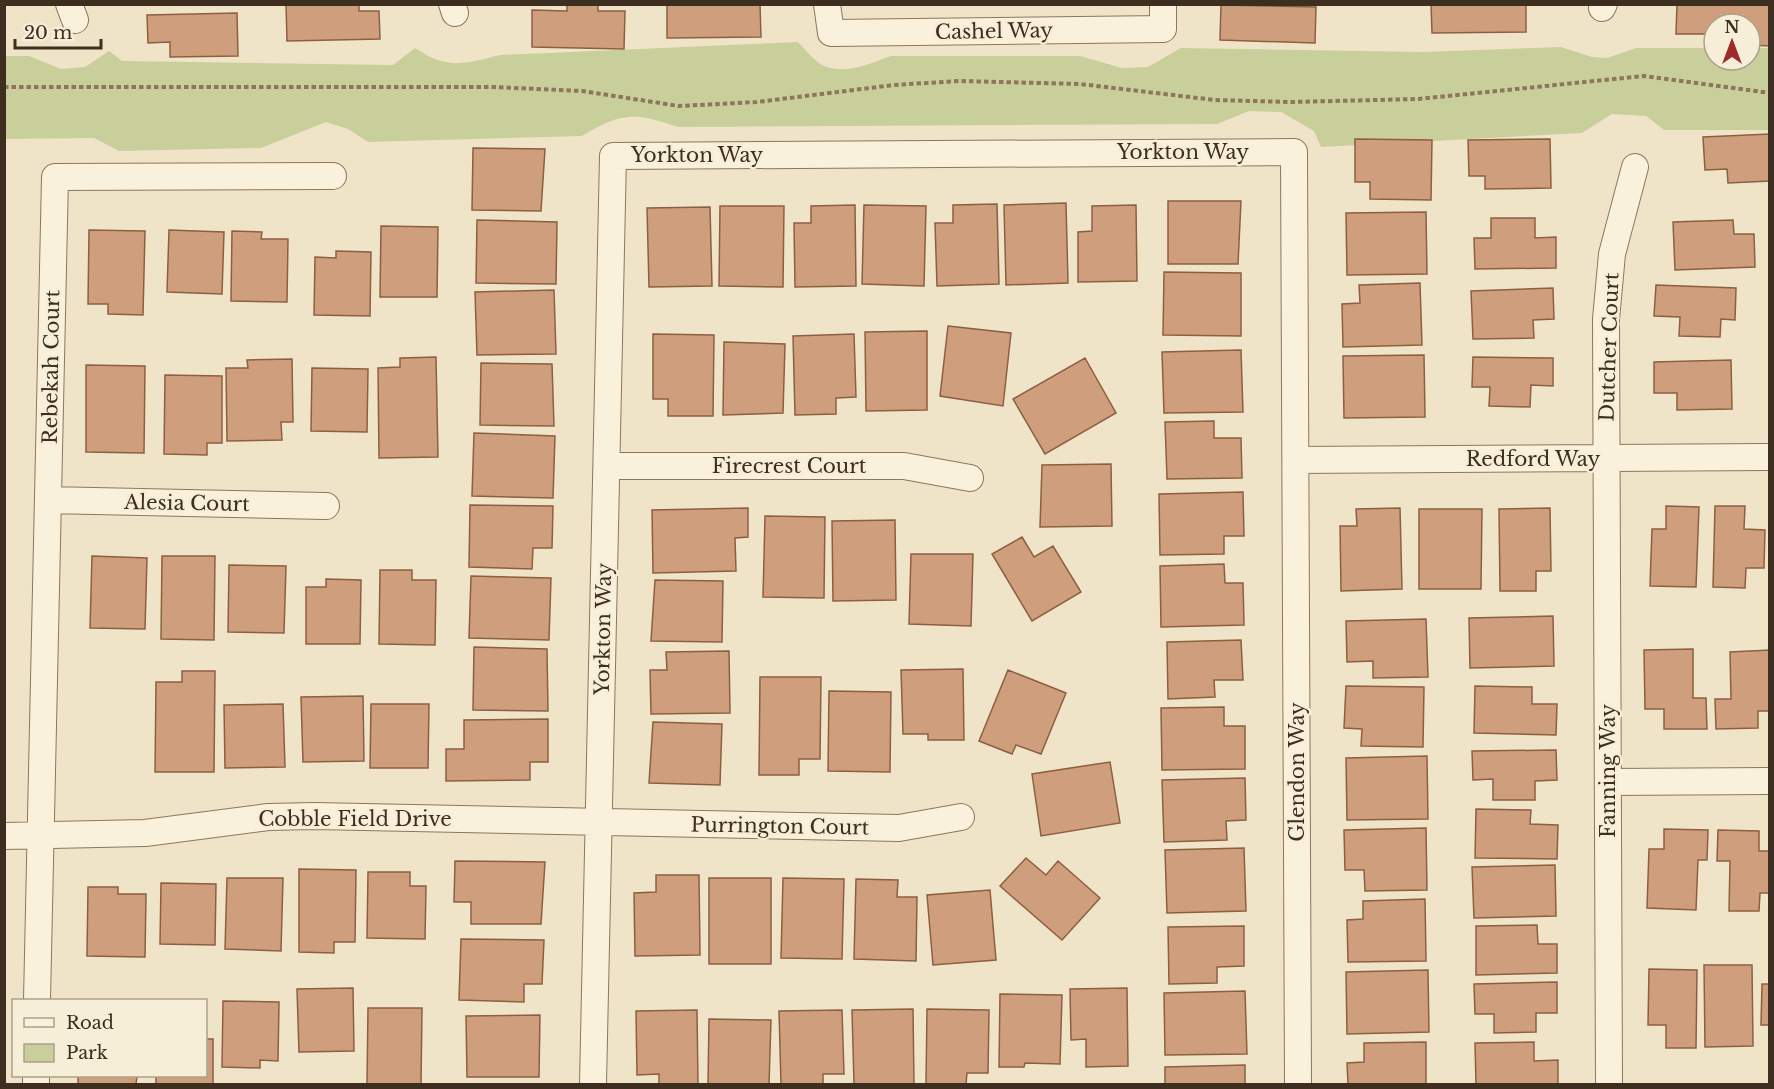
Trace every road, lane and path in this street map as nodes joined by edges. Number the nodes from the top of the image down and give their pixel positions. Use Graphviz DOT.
graph roads {
  1 [pos="827,4"];
  2 [pos="1163,4"];
  3 [pos="4,87"];
  4 [pos="1770,93"];
  5 [pos="1635,167"];
  6 [pos="333,176"];
  7 [pos="1770,457"];
  8 [pos="1606,458"];
  9 [pos="1296,460"];
  10 [pos="607,466"];
  11 [pos="970,478"];
  12 [pos="48,500"];
  13 [pos="326,506"];
  14 [pos="1770,781"];
  15 [pos="1608,782"];
  16 [pos="961,817"];
  17 [pos="599,822"];
  18 [pos="38,835"];
  19 [pos="4,836"];
  20 [pos="37,999"];
  21 [pos="593,1084"];
  22 [pos="1298,1084"];
  23 [pos="1609,1084"];
  1 -- 2 [label="street, Cashel Way"];
  3 -- 4 [label="path"];
  5 -- 8 [label="street, Dutcher Court"];
  6 -- 12 [label="street, Rebekah Court"];
  7 -- 8 [label="street, Redford Way"];
  8 -- 9 [label="street, Redford Way"];
  8 -- 15 [label="street, Fanning Way"];
  9 -- 10 [label="street, Yorkton Way"];
  9 -- 22 [label="street, Glendon Way"];
  10 -- 11 [label="street, Firecrest Court"];
  10 -- 17 [label="street, Yorkton Way"];
  12 -- 13 [label="street, Alesia Court"];
  12 -- 18 [label="street, Rebekah Court"];
  14 -- 15 [label="street"];
  15 -- 23 [label="street, Fanning Way"];
  16 -- 17 [label="street, Purrington Court"];
  17 -- 18 [label="street, Cobble Field Drive"];
  17 -- 21 [label="street, Yorkton Way"];
  18 -- 19 [label="street, Cobble Field Drive"];
  18 -- 20 [label="street, Rebekah Court"];
}
